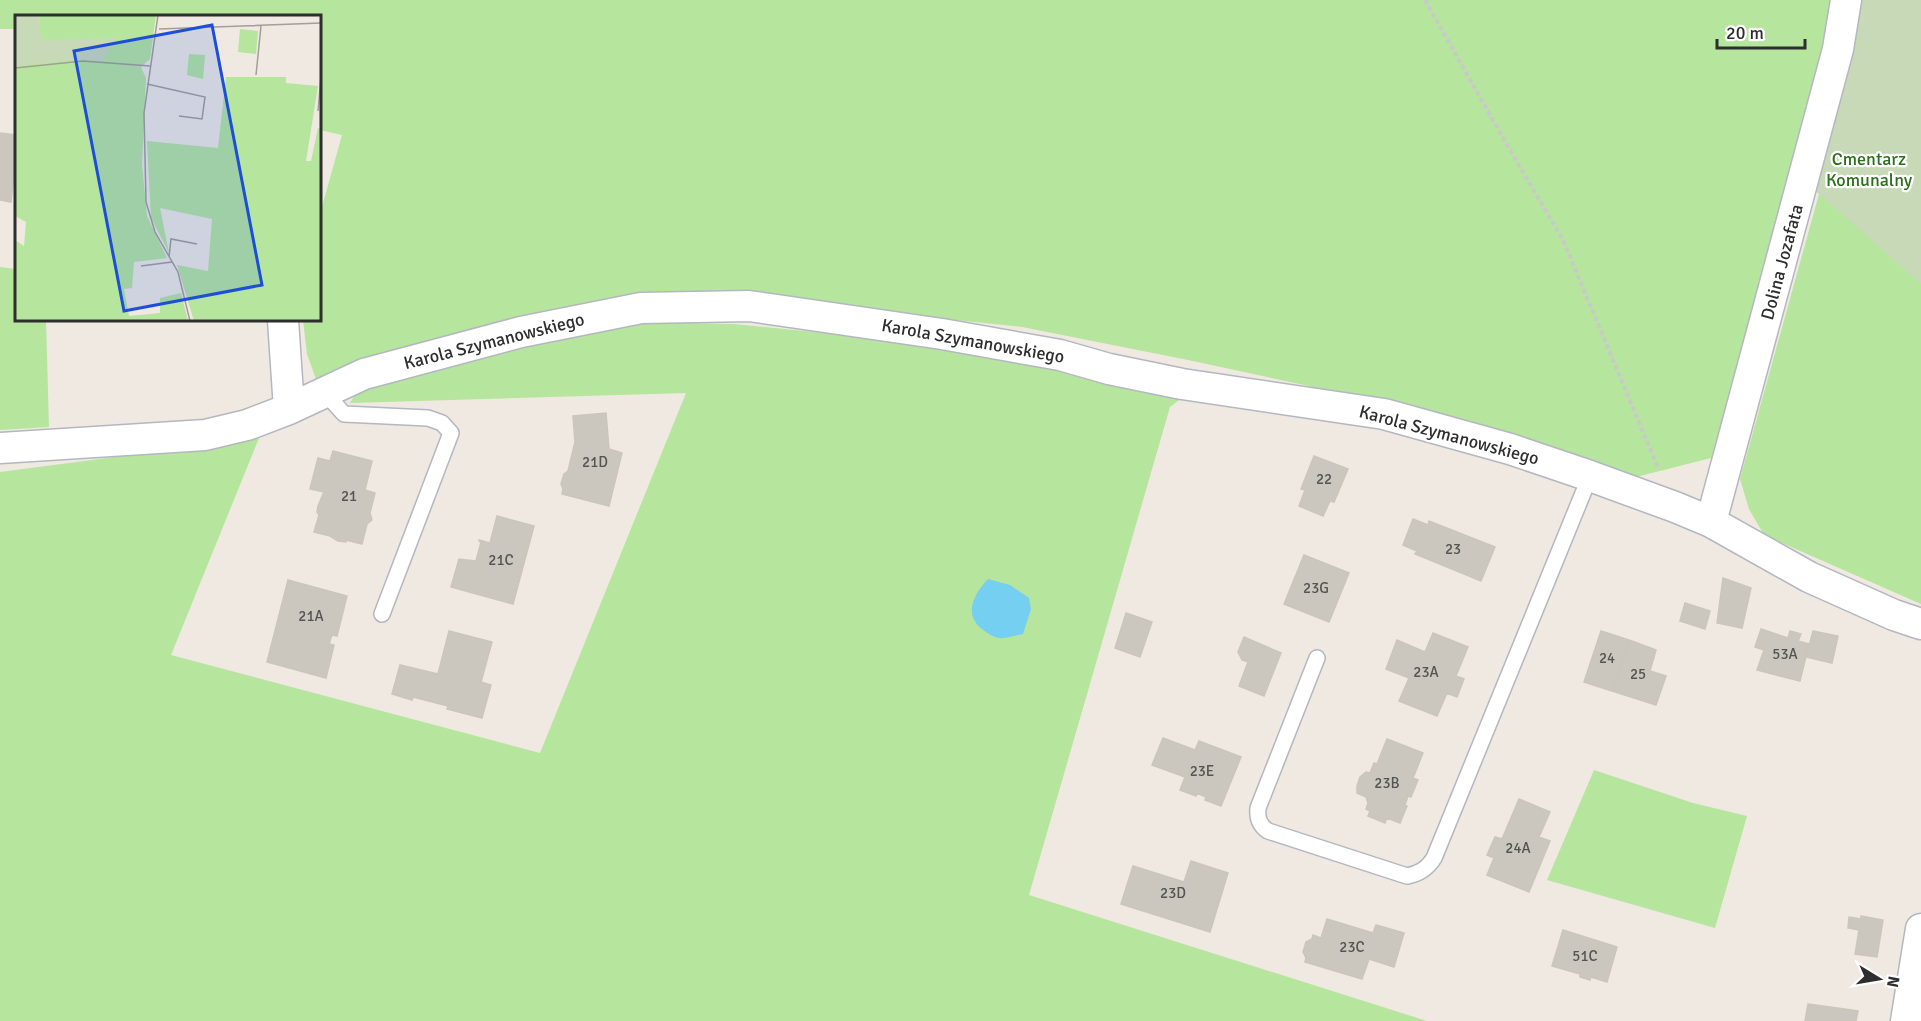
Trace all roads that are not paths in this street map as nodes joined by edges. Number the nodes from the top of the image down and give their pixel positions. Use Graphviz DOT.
graph roads {
  1 [pos="1846,0"];
  2 [pos="283,321"];
  3 [pos="325,393"];
  4 [pos="289,409"];
  5 [pos="0,448"];
  6 [pos="1590,476"];
  7 [pos="1711,522"];
  8 [pos="382,614"];
  9 [pos="1921,624"];
  10 [pos="1317,658"];
  11 [pos="1921,929"];
  12 [pos="1906,1021"];
  1 -- 7 [label="street, Dolina Jozafata"];
  2 -- 4 [label="street"];
  3 -- 4 [label="street, Karola Szymanowskiego"];
  3 -- 6 [label="street, Karola Szymanowskiego"];
  3 -- 8 [label="lane"];
  4 -- 5 [label="street, Karola Szymanowskiego"];
  6 -- 7 [label="street, Karola Szymanowskiego"];
  6 -- 10 [label="lane"];
  7 -- 9 [label="street, Karola Szymanowskiego"];
  11 -- 12 [label="street"];
}
